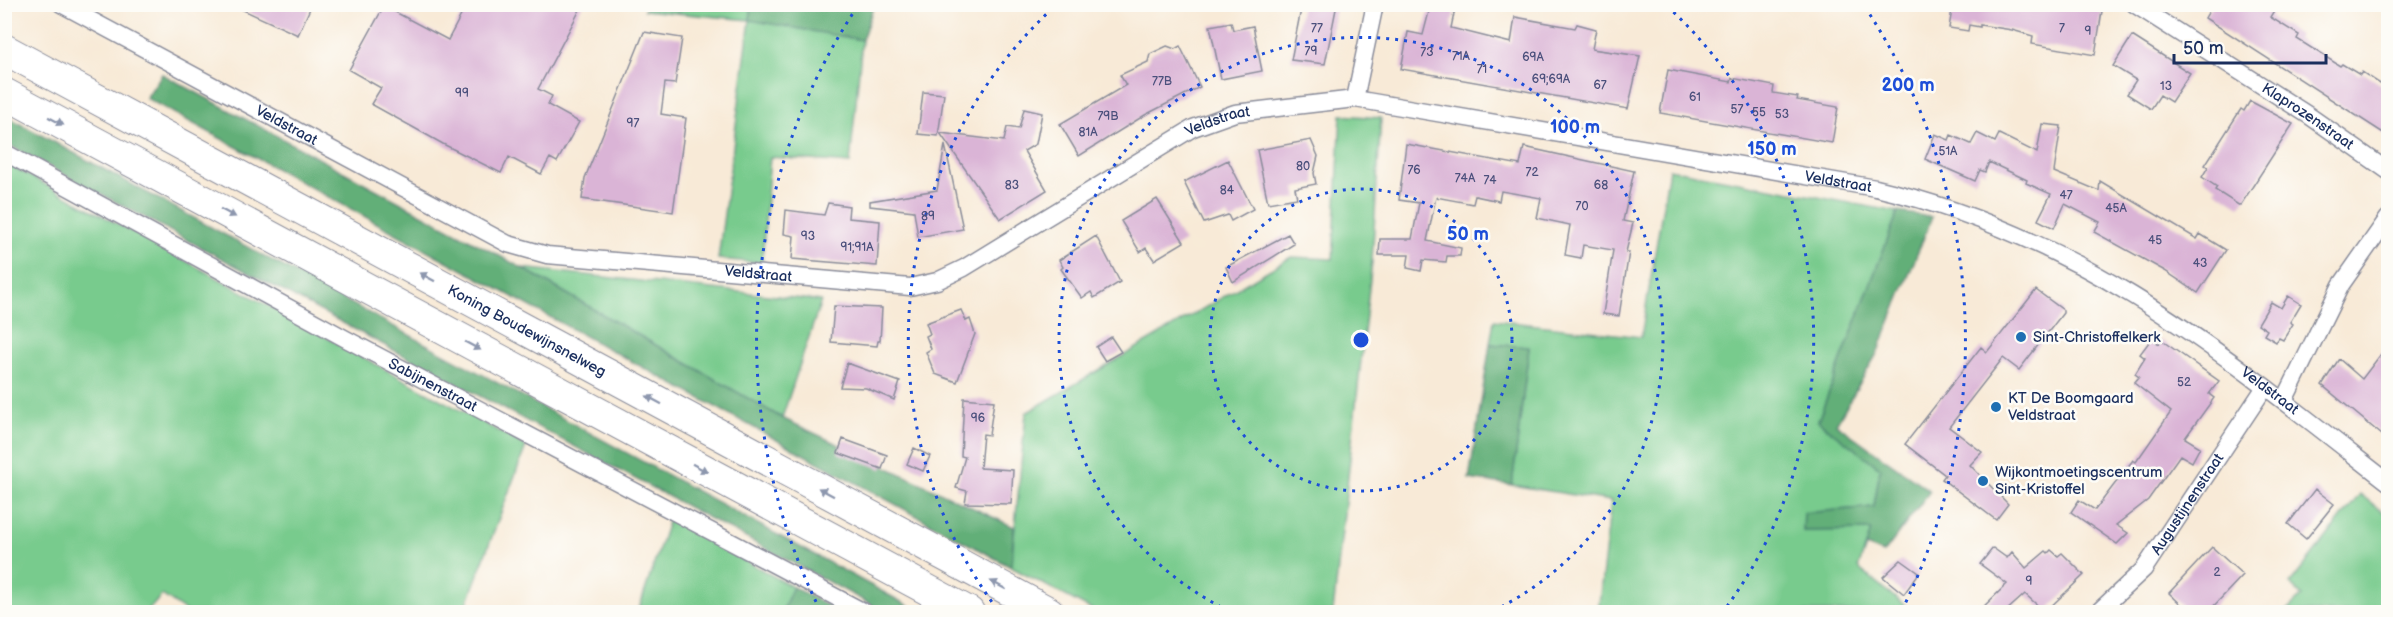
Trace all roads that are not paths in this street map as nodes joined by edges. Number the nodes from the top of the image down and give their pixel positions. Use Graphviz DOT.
graph roads {
  1 [pos="60,4"];
  2 [pos="1375,4"];
  3 [pos="2134,4"];
  4 [pos="4,50"];
  5 [pos="4,93"];
  6 [pos="1355,99"];
  7 [pos="4,152"];
  8 [pos="2388,171"];
  9 [pos="2388,218"];
  10 [pos="2265,387"];
  11 [pos="2284,400"];
  12 [pos="2388,482"];
  13 [pos="864,612"];
  14 [pos="969,612"];
  15 [pos="1049,612"];
  16 [pos="2098,612"];
  1 -- 6 [label="street, Veldstraat"];
  2 -- 6 [label="street"];
  3 -- 8 [label="street, Klaprozenstraat"];
  15 -- 4 [label="highway, Koning Boudewijnsnelweg, one-way"];
  5 -- 14 [label="highway, one-way"];
  6 -- 10 [label="street, Veldstraat"];
  7 -- 13 [label="street, Sabijnenstraat"];
  9 -- 11 [label="street"];
  10 -- 11 [label="street, Veldstraat"];
  10 -- 16 [label="street, Augustijnenstraat"];
  11 -- 12 [label="street, Veldstraat"];
}
